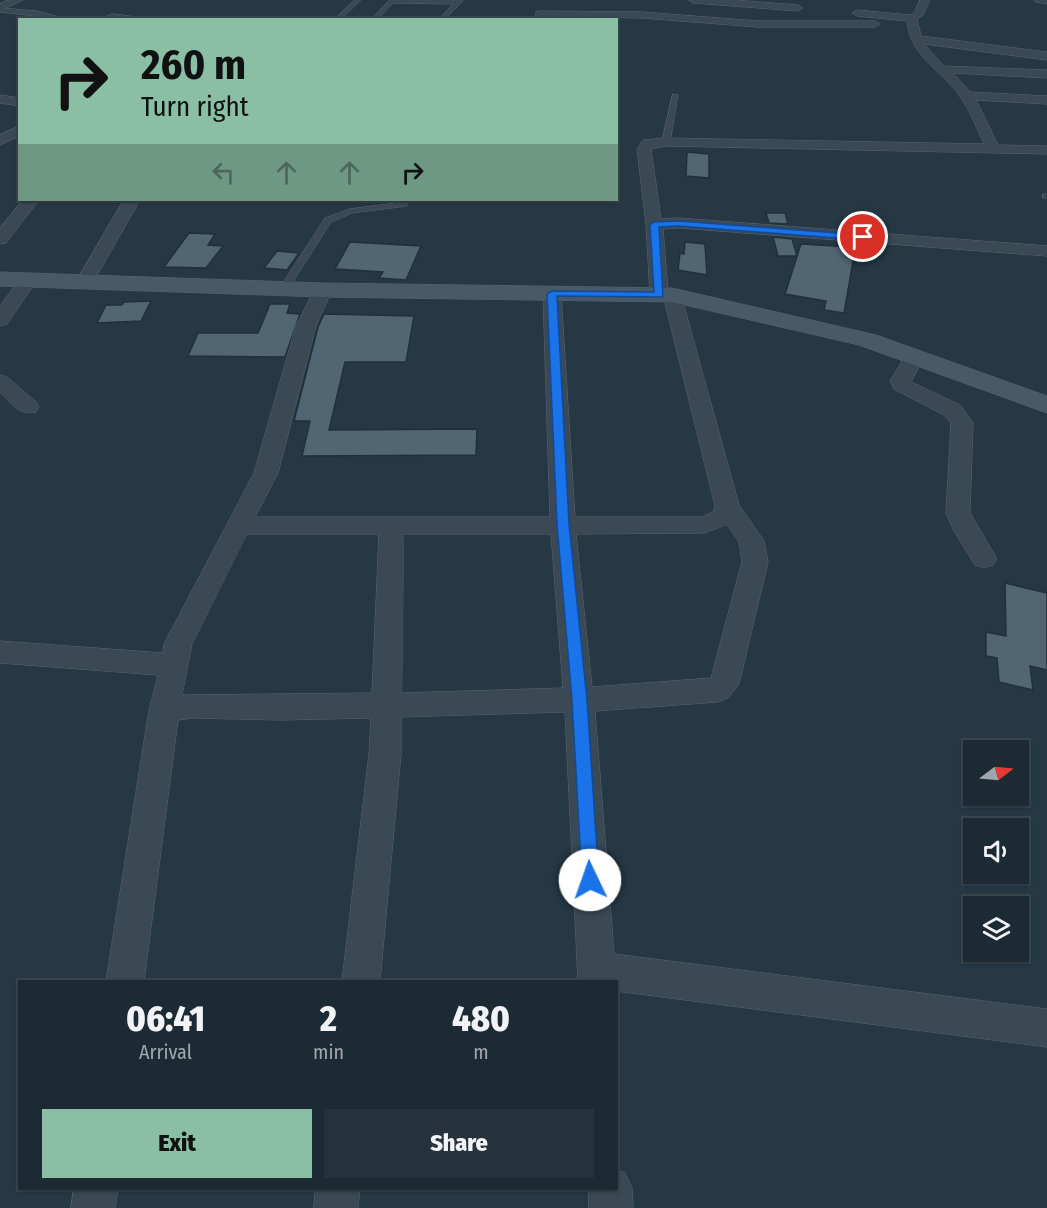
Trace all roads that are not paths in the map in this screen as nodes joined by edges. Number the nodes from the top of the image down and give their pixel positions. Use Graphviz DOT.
graph roads {
  1 [pos="18,0"];
  2 [pos="358,0"];
  3 [pos="392,0"];
  4 [pos="694,0"];
  5 [pos="703,0"];
  6 [pos="925,0"];
  7 [pos="1040,0"];
  8 [pos="1047,1"];
  9 [pos="460,2"];
  10 [pos="776,3"];
  11 [pos="0,9"];
  12 [pos="810,9"];
  13 [pos="848,10"];
  14 [pos="540,14"];
  15 [pos="642,15"];
  16 [pos="59,18"];
  17 [pos="106,18"];
  18 [pos="129,18"];
  19 [pos="338,18"];
  20 [pos="375,18"];
  21 [pos="442,18"];
  22 [pos="912,18"];
  23 [pos="618,24"];
  24 [pos="875,24"];
  25 [pos="915,39"];
  26 [pos="1047,56"];
  27 [pos="940,69"];
  28 [pos="1047,74"];
  29 [pos="675,95"];
  30 [pos="967,96"];
  31 [pos="0,99"];
  32 [pos="1047,100"];
  33 [pos="18,102"];
  34 [pos="18,131"];
  35 [pos="0,141"];
  36 [pos="666,142"];
  37 [pos="993,148"];
  38 [pos="1047,150"];
  39 [pos="30,201"];
  40 [pos="131,201"];
  41 [pos="404,204"];
  42 [pos="654,225"];
  43 [pos="0,239"];
  44 [pos="1047,251"];
  45 [pos="0,279"];
  46 [pos="28,280"];
  47 [pos="85,282"];
  48 [pos="284,290"];
  49 [pos="323,291"];
  50 [pos="552,294"];
  51 [pos="665,295"];
  52 [pos="0,320"];
  53 [pos="914,357"];
  54 [pos="0,381"];
  55 [pos="1047,405"];
  56 [pos="28,407"];
  57 [pos="727,506"];
  58 [pos="563,524"];
  59 [pos="392,525"];
  60 [pos="238,526"];
  61 [pos="984,559"];
  62 [pos="0,652"];
  63 [pos="175,665"];
  64 [pos="579,700"];
  65 [pos="385,705"];
  66 [pos="164,710"];
  67 [pos="596,975"];
  68 [pos="125,980"];
  69 [pos="361,980"];
  70 [pos="1047,1028"];
  71 [pos="96,1190"];
  72 [pos="338,1190"];
  73 [pos="610,1190"];
  74 [pos="93,1208"];
  75 [pos="336,1208"];
  76 [pos="611,1208"];
  1 -- 11 [label="street"];
  2 -- 19 [label="lane"];
  3 -- 9 [label="lane"];
  3 -- 20 [label="lane"];
  4 -- 5 [label="street"];
  5 -- 10 [label="street"];
  6 -- 22 [label="street"];
  7 -- 8 [label="street"];
  9 -- 21 [label="lane"];
  10 -- 12 [label="street"];
  11 -- 16 [label="lane"];
  13 -- 22 [label="street"];
  14 -- 15 [label="street"];
  15 -- 23 [label="street"];
  15 -- 24 [label="street"];
  17 -- 18 [label="lane"];
  22 -- 25 [label="street"];
  25 -- 26 [label="street"];
  25 -- 27 [label="street"];
  27 -- 28 [label="street"];
  27 -- 30 [label="street"];
  29 -- 36 [label="lane"];
  30 -- 32 [label="street"];
  30 -- 37 [label="street"];
  31 -- 33 [label="street"];
  34 -- 35 [label="street"];
  36 -- 37 [label="street"];
  36 -- 42 [label="street"];
  37 -- 38 [label="street"];
  39 -- 43 [label="street"];
  40 -- 47 [label="street"];
  41 -- 48 [label="lane"];
  42 -- 44 [label="street"];
  42 -- 51 [label="street"];
  45 -- 46 [label="street"];
  46 -- 47 [label="street"];
  46 -- 52 [label="street"];
  47 -- 48 [label="street"];
  48 -- 49 [label="street"];
  49 -- 50 [label="street"];
  49 -- 60 [label="street"];
  50 -- 51 [label="street"];
  50 -- 58 [label="street"];
  51 -- 53 [label="street"];
  51 -- 57 [label="street"];
  53 -- 55 [label="street"];
  53 -- 61 [label="street"];
  54 -- 56 [label="street"];
  57 -- 58 [label="street"];
  57 -- 64 [label="street"];
  58 -- 59 [label="street"];
  58 -- 64 [label="street"];
  59 -- 60 [label="street"];
  59 -- 65 [label="street"];
  60 -- 63 [label="street"];
  62 -- 63 [label="street"];
  63 -- 66 [label="street"];
  64 -- 65 [label="street"];
  64 -- 67 [label="street"];
  65 -- 66 [label="street"];
  65 -- 69 [label="street"];
  66 -- 68 [label="street"];
  67 -- 70 [label="street"];
  71 -- 74 [label="street"];
  72 -- 75 [label="street"];
  73 -- 76 [label="street"];
}
